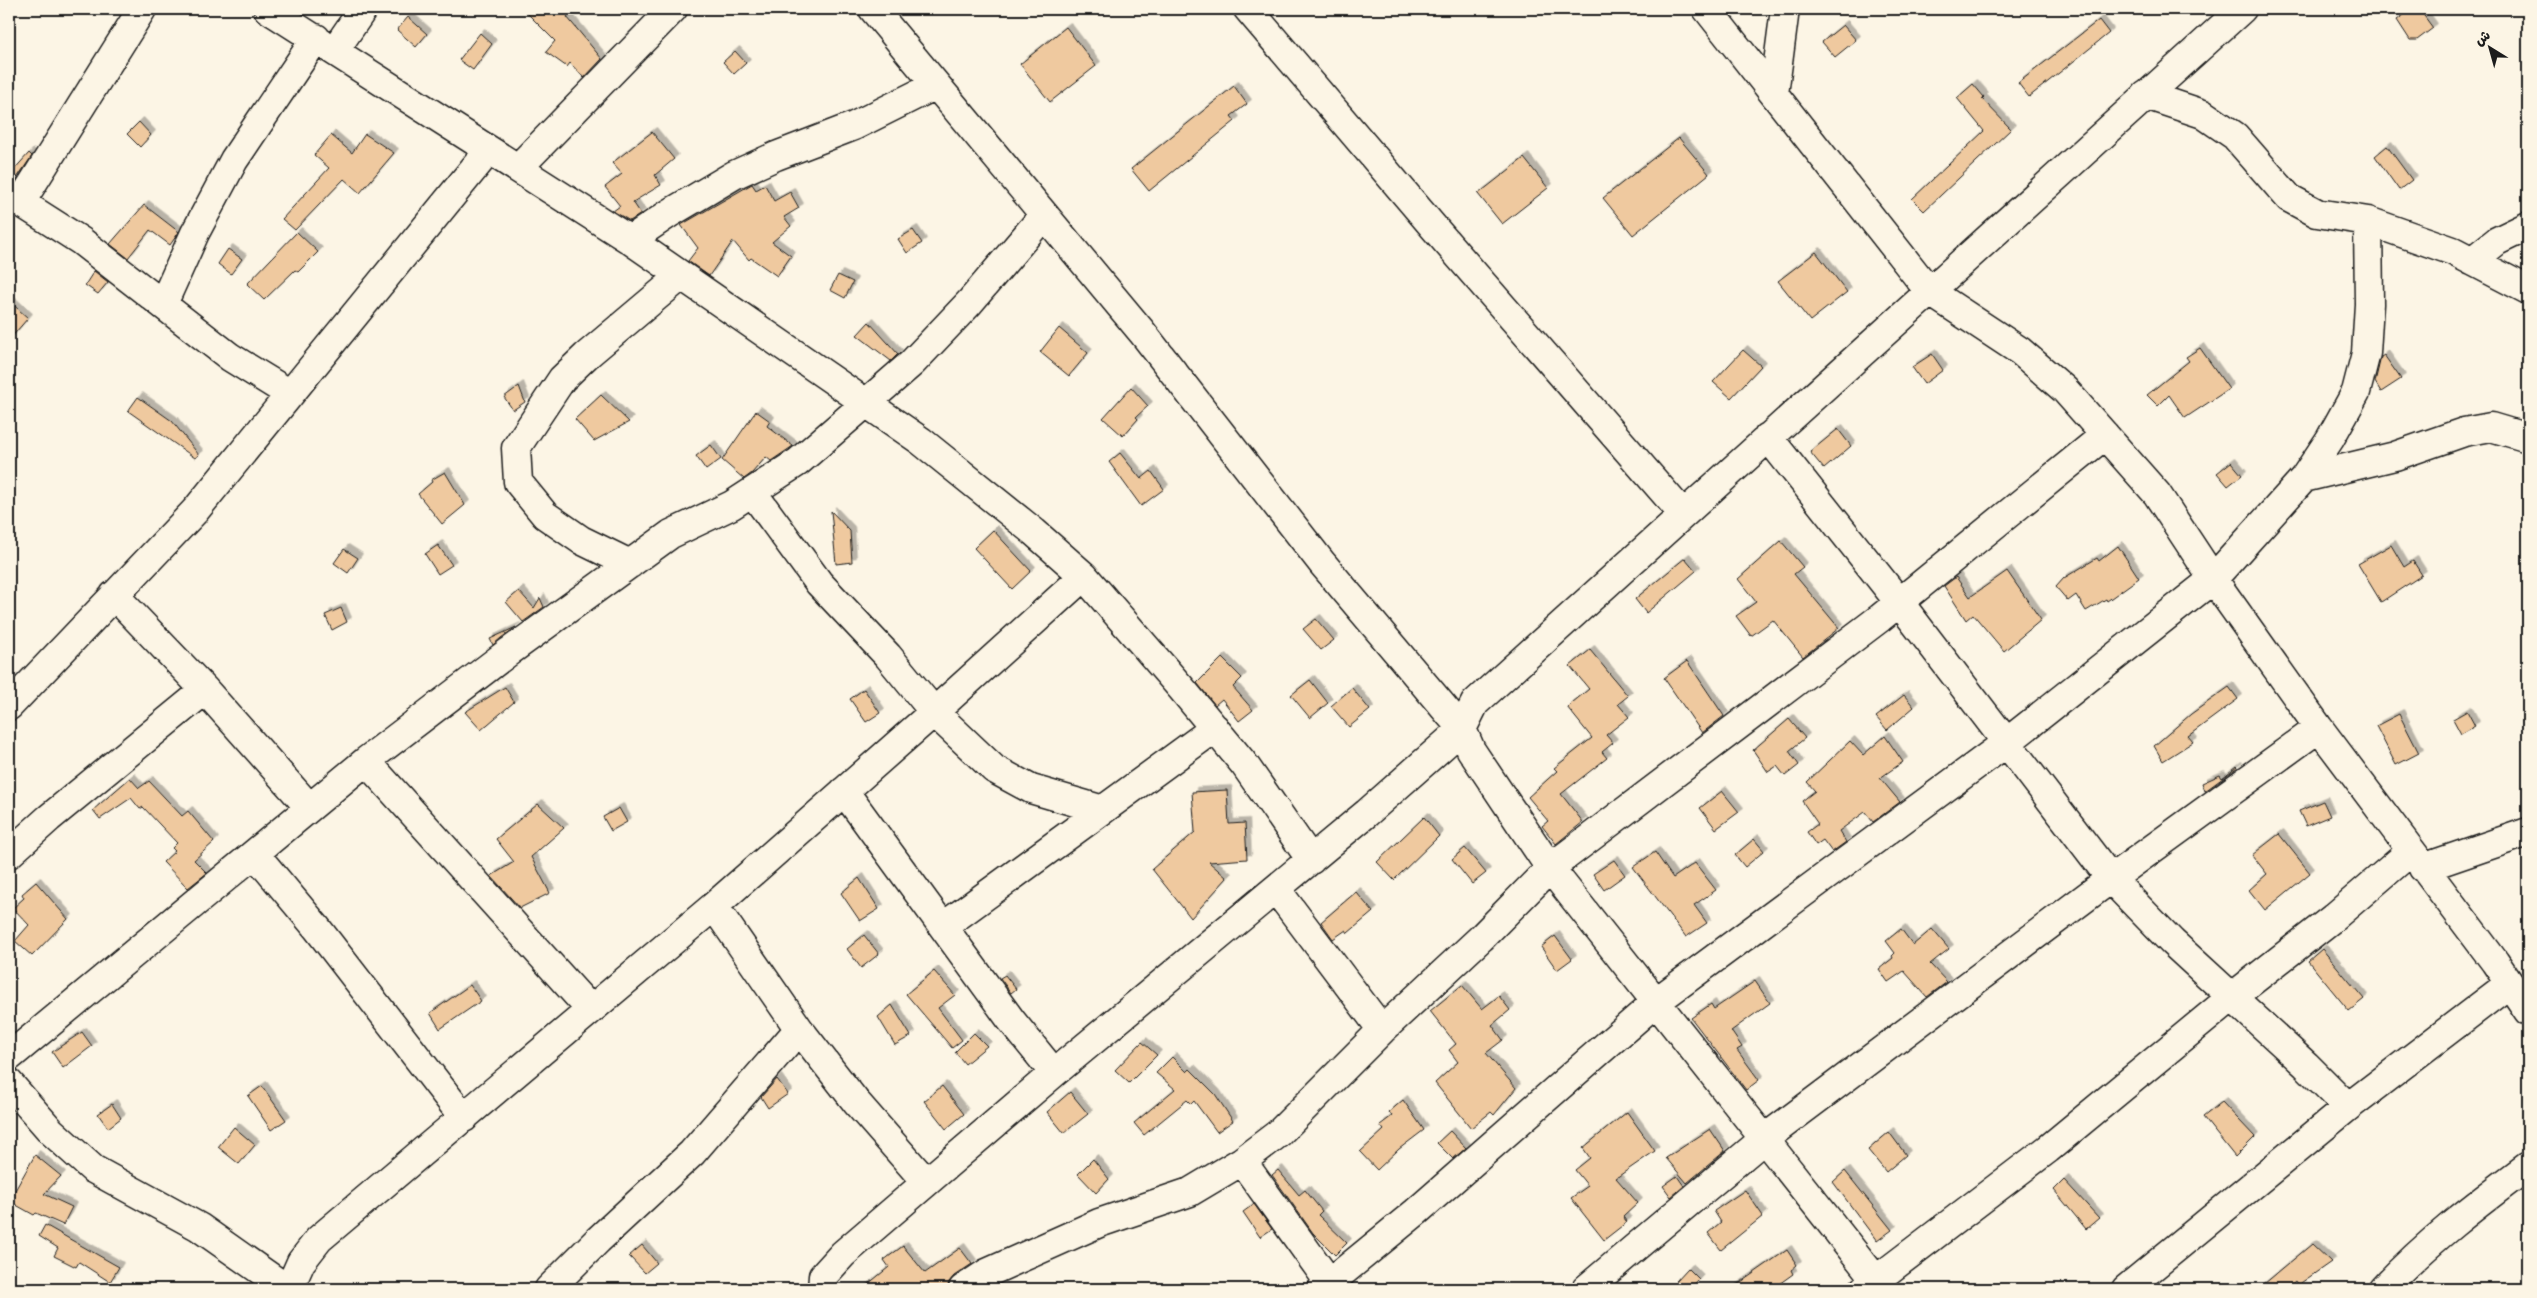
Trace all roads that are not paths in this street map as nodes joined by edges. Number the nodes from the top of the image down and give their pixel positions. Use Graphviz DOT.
graph roads {
  1 [pos="142,9"];
  2 [pos="268,9"];
  3 [pos="363,9"];
  4 [pos="673,9"];
  5 [pos="873,9"];
  6 [pos="1248,9"];
  7 [pos="1707,9"];
  8 [pos="1785,9"];
  9 [pos="2242,9"];
  10 [pos="325,44"];
  11 [pos="936,85"];
  12 [pos="1774,94"];
  13 [pos="2146,95"];
  14 [pos="489,150"];
  15 [pos="518,168"];
  16 [pos="15,198"];
  17 [pos="1044,215"];
  18 [pos="2368,221"];
  19 [pos="2528,226"];
  20 [pos="630,240"];
  21 [pos="2472,261"];
  22 [pos="681,276"];
  23 [pos="2528,290"];
  24 [pos="1929,291"];
  25 [pos="163,304"];
  26 [pos="290,394"];
  27 [pos="867,404"];
  28 [pos="2105,435"];
  29 [pos="1768,438"];
  30 [pos="2528,438"];
  31 [pos="2304,478"];
  32 [pos="753,493"];
  33 [pos="1683,514"];
  34 [pos="630,564"];
  35 [pos="1084,576"];
  36 [pos="2213,579"];
  37 [pos="114,596"];
  38 [pos="1899,602"];
  39 [pos="205,690"];
  40 [pos="9,706"];
  41 [pos="934,712"];
  42 [pos="1215,728"];
  43 [pos="2319,728"];
  44 [pos="1462,729"];
  45 [pos="2006,743"];
  46 [pos="366,761"];
  47 [pos="844,791"];
  48 [pos="309,807"];
  49 [pos="1103,810"];
  50 [pos="2528,832"];
  51 [pos="9,854"];
  52 [pos="255,854"];
  53 [pos="1311,860"];
  54 [pos="2416,860"];
  55 [pos="1550,868"];
  56 [pos="2111,879"];
  57 [pos="1276,889"];
  58 [pos="714,906"];
  59 [pos="944,926"];
  60 [pos="2509,984"];
  61 [pos="2232,997"];
  62 [pos="1657,1001"];
  63 [pos="590,1009"];
  64 [pos="2528,1011"];
  65 [pos="799,1029"];
  66 [pos="1382,1030"];
  67 [pos="9,1057"];
  68 [pos="1054,1073"];
  69 [pos="9,1083"];
  70 [pos="2348,1107"];
  71 [pos="464,1118"];
  72 [pos="1764,1139"];
  73 [pos="1242,1161"];
  74 [pos="2528,1166"];
  75 [pos="926,1182"];
  76 [pos="1874,1286"];
  77 [pos="1329,1287"];
  78 [pos="288,1289"];
  79 [pos="549,1289"];
  80 [pos="822,1289"];
  81 [pos="963,1289"];
  82 [pos="1586,1289"];
  83 [pos="2126,1289"];
  84 [pos="2383,1289"];
  1 -- 16 [label="street"];
  2 -- 10 [label="street"];
  3 -- 10 [label="street"];
  4 -- 15 [label="street"];
  5 -- 11 [label="street"];
  6 -- 33 [label="street"];
  7 -- 12 [label="street"];
  8 -- 12 [label="street"];
  9 -- 13 [label="street"];
  10 -- 14 [label="street"];
  10 -- 25 [label="street"];
  11 -- 17 [label="street"];
  11 -- 20 [label="street"];
  12 -- 24 [label="street"];
  13 -- 18 [label="street"];
  13 -- 24 [label="street"];
  14 -- 15 [label="street"];
  14 -- 26 [label="street"];
  15 -- 20 [label="street"];
  16 -- 25 [label="street"];
  17 -- 27 [label="street"];
  17 -- 44 [label="street"];
  18 -- 21 [label="street"];
  18 -- 31 [label="street"];
  19 -- 21 [label="street"];
  20 -- 22 [label="street"];
  21 -- 23 [label="street"];
  22 -- 27 [label="street"];
  22 -- 34 [label="street"];
  24 -- 28 [label="street"];
  24 -- 29 [label="street"];
  25 -- 26 [label="street"];
  26 -- 37 [label="street"];
  27 -- 32 [label="street"];
  27 -- 35 [label="street"];
  28 -- 36 [label="street"];
  28 -- 38 [label="street"];
  29 -- 33 [label="street"];
  29 -- 38 [label="street"];
  30 -- 31 [label="street"];
  31 -- 36 [label="street"];
  32 -- 34 [label="street"];
  32 -- 41 [label="street"];
  33 -- 44 [label="street"];
  34 -- 46 [label="street"];
  35 -- 41 [label="street"];
  35 -- 42 [label="street"];
  36 -- 43 [label="street"];
  36 -- 45 [label="street"];
  37 -- 39 [label="street"];
  37 -- 40 [label="street"];
  38 -- 45 [label="street"];
  38 -- 55 [label="street"];
  39 -- 48 [label="street"];
  39 -- 51 [label="street"];
  41 -- 47 [label="street"];
  41 -- 49 [label="street"];
  42 -- 49 [label="street"];
  42 -- 53 [label="street"];
  43 -- 54 [label="street"];
  43 -- 56 [label="street"];
  44 -- 53 [label="street"];
  44 -- 55 [label="street"];
  45 -- 56 [label="street"];
  45 -- 62 [label="street"];
  46 -- 48 [label="street"];
  46 -- 63 [label="street"];
  47 -- 58 [label="street"];
  47 -- 59 [label="street"];
  48 -- 52 [label="street"];
  49 -- 59 [label="street"];
  50 -- 54 [label="street"];
  52 -- 67 [label="street"];
  52 -- 71 [label="street"];
  53 -- 57 [label="street"];
  54 -- 60 [label="street"];
  54 -- 61 [label="street"];
  55 -- 62 [label="street"];
  55 -- 66 [label="street"];
  56 -- 61 [label="street"];
  56 -- 72 [label="street"];
  57 -- 66 [label="street"];
  57 -- 68 [label="street"];
  58 -- 63 [label="street"];
  58 -- 65 [label="street"];
  59 -- 68 [label="street"];
  60 -- 64 [label="street"];
  60 -- 70 [label="street"];
  61 -- 70 [label="street"];
  61 -- 76 [label="street"];
  62 -- 72 [label="street"];
  62 -- 77 [label="street"];
  63 -- 71 [label="street"];
  65 -- 75 [label="street"];
  65 -- 79 [label="street"];
  66 -- 73 [label="street"];
  68 -- 75 [label="street"];
  69 -- 78 [label="street"];
  70 -- 83 [label="street"];
  71 -- 78 [label="street"];
  72 -- 76 [label="street"];
  72 -- 82 [label="street"];
  73 -- 77 [label="street"];
  73 -- 81 [label="street"];
  74 -- 84 [label="street"];
  75 -- 80 [label="street"];
}
